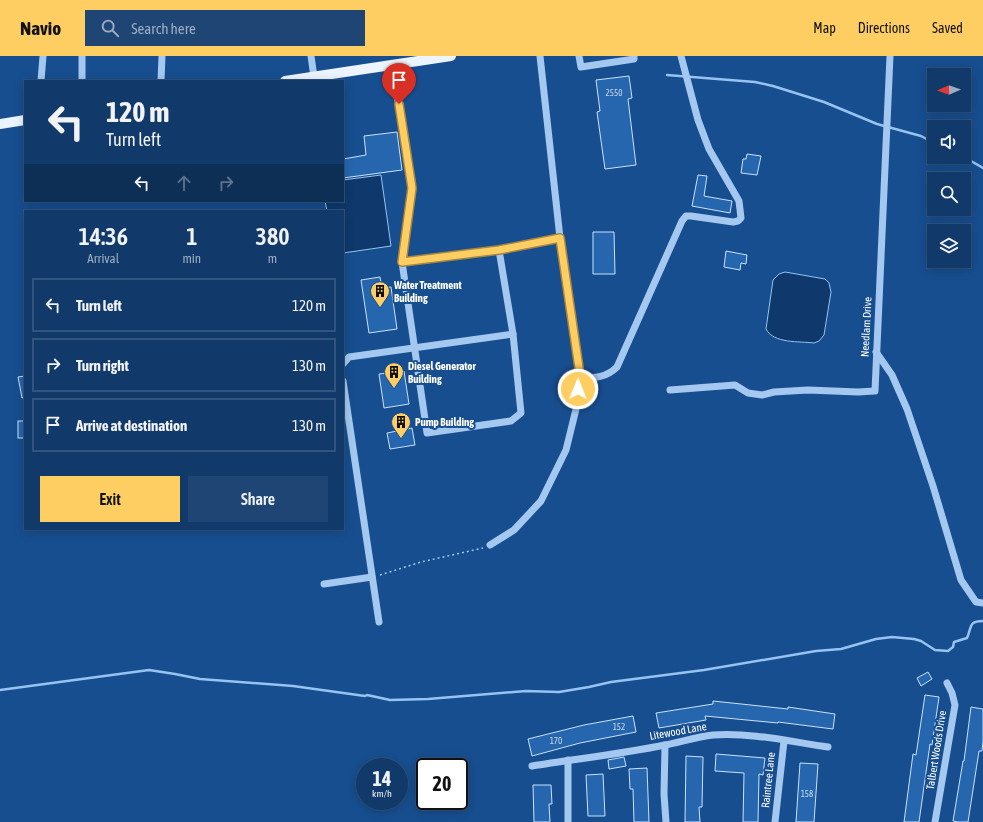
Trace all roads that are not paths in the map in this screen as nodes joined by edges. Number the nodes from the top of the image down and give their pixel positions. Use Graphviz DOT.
graph roads {
  1 [pos="43,56"];
  2 [pos="82,56"];
  3 [pos="162,56"];
  4 [pos="311,56"];
  5 [pos="444,56"];
  6 [pos="540,56"];
  7 [pos="579,56"];
  8 [pos="634,56"];
  9 [pos="681,56"];
  10 [pos="890,56"];
  11 [pos="392,65"];
  12 [pos="314,77"];
  13 [pos="41,80"];
  14 [pos="82,80"];
  15 [pos="161,80"];
  16 [pos="292,80"];
  17 [pos="24,120"];
  18 [pos="0,124"];
  19 [pos="560,238"];
  20 [pos="499,250"];
  21 [pos="402,262"];
  22 [pos="513,334"];
  23 [pos="414,348"];
  24 [pos="876,352"];
  25 [pos="344,363"];
  26 [pos="579,378"];
  27 [pos="344,388"];
  28 [pos="670,390"];
  29 [pos="490,545"];
  30 [pos="372,577"];
  31 [pos="324,584"];
  32 [pos="983,603"];
  33 [pos="379,622"];
  34 [pos="947,683"];
  35 [pos="784,741"];
  36 [pos="665,745"];
  37 [pos="828,747"];
  38 [pos="568,760"];
  39 [pos="532,766"];
  40 [pos="568,822"];
  41 [pos="666,822"];
  42 [pos="775,822"];
  43 [pos="935,822"];
  1 -- 13 [label="street"];
  2 -- 14 [label="street"];
  3 -- 15 [label="street"];
  4 -- 12 [label="street"];
  5 -- 11 [label="main road"];
  6 -- 19 [label="street"];
  7 -- 8 [label="street"];
  9 -- 26 [label="street"];
  10 -- 24 [label="street, Needlam Drive"];
  11 -- 12 [label="main road"];
  11 -- 21 [label="street"];
  12 -- 16 [label="main road"];
  17 -- 18 [label="main road"];
  19 -- 20 [label="street"];
  19 -- 26 [label="street"];
  20 -- 21 [label="street"];
  20 -- 22 [label="street"];
  21 -- 23 [label="street"];
  22 -- 23 [label="street"];
  22 -- 23 [label="street"];
  23 -- 25 [label="street"];
  24 -- 28 [label="street, Needlam Drive"];
  24 -- 32 [label="street"];
  26 -- 29 [label="street"];
  27 -- 30 [label="street"];
  30 -- 31 [label="street"];
  30 -- 33 [label="street"];
  34 -- 43 [label="street, Talbert Woods Drive"];
  35 -- 36 [label="street, Litewood Lane"];
  35 -- 37 [label="street, Litewood Lane"];
  35 -- 42 [label="street, Raintree Lane"];
  36 -- 38 [label="street, Litewood Lane"];
  36 -- 41 [label="street"];
  38 -- 39 [label="street, Litewood Lane"];
  38 -- 40 [label="street"];
}
